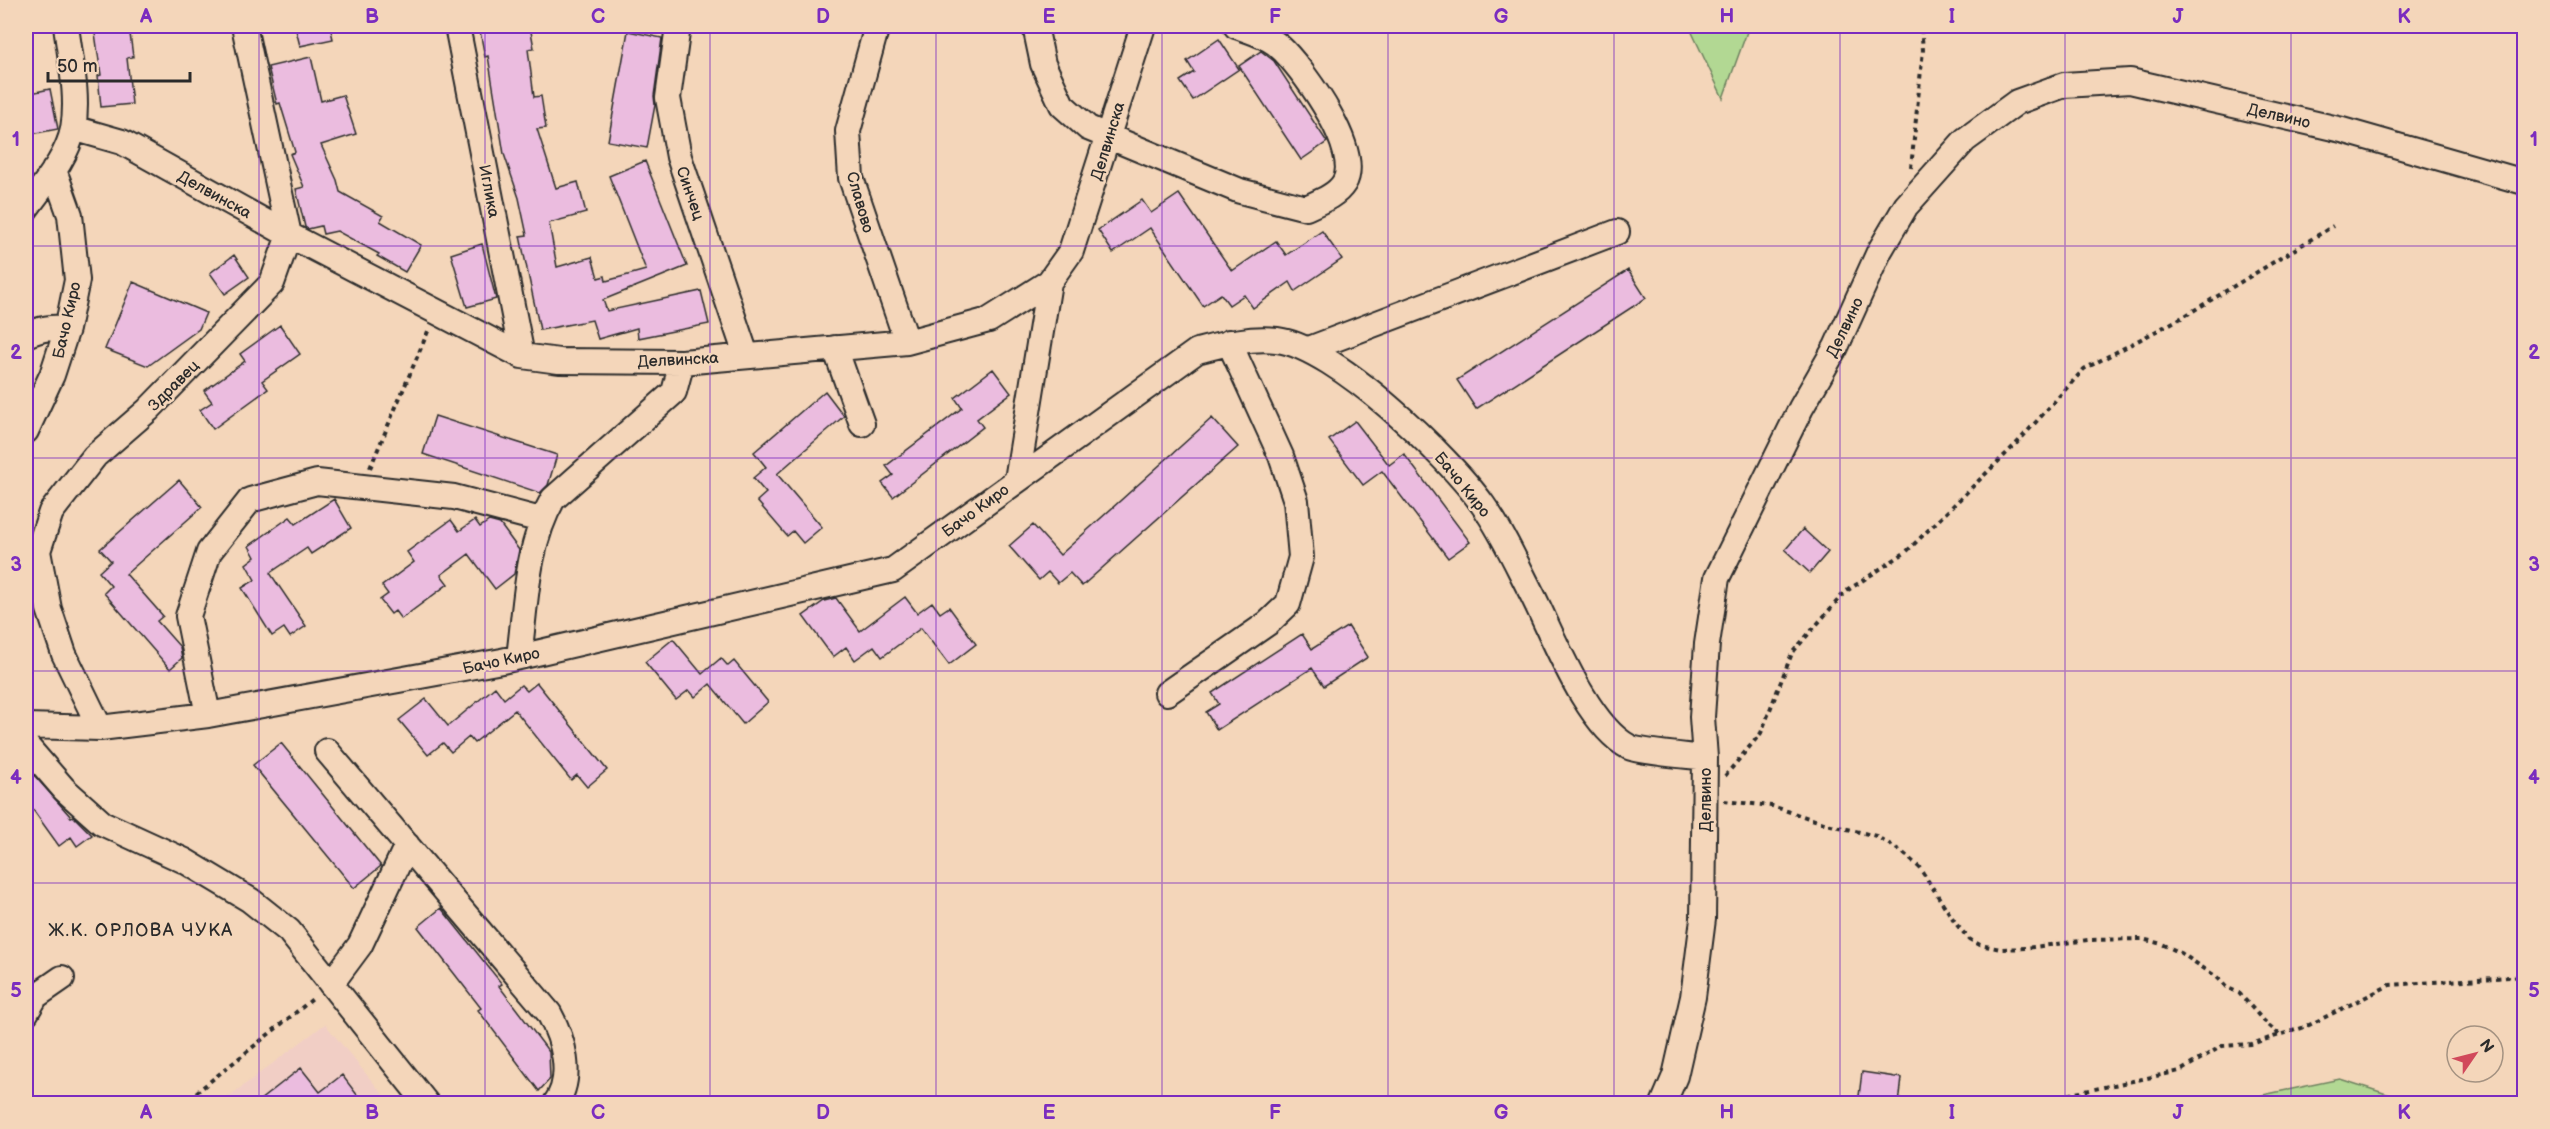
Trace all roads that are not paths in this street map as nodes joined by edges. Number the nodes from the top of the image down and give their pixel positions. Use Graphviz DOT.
graph roads {
  1 [pos="66,26"];
  2 [pos="244,26"];
  3 [pos="457,26"];
  4 [pos="678,26"];
  5 [pos="877,26"];
  6 [pos="1035,26"];
  7 [pos="1143,26"];
  8 [pos="1236,26"];
  9 [pos="73,129"];
  10 [pos="1107,135"];
  11 [pos="54,170"];
  12 [pos="2524,182"];
  13 [pos="26,209"];
  14 [pos="1617,232"];
  15 [pos="289,235"];
  16 [pos="1049,282"];
  17 [pos="67,328"];
  18 [pos="26,335"];
  19 [pos="907,342"];
  20 [pos="1229,342"];
  21 [pos="835,348"];
  22 [pos="1309,349"];
  23 [pos="746,355"];
  24 [pos="522,356"];
  25 [pos="682,362"];
  26 [pos="862,424"];
  27 [pos="26,431"];
  28 [pos="1017,480"];
  29 [pos="541,520"];
  30 [pos="519,657"];
  31 [pos="1167,693"];
  32 [pos="208,715"];
  33 [pos="26,726"];
  34 [pos="100,728"];
  35 [pos="26,745"];
  36 [pos="327,752"];
  37 [pos="1705,758"];
  38 [pos="407,845"];
  39 [pos="62,978"];
  40 [pos="331,984"];
  41 [pos="29,1000"];
  42 [pos="427,1104"];
  43 [pos="555,1104"];
  44 [pos="1663,1104"];
  1 -- 9 [label="street"];
  2 -- 15 [label="street"];
  3 -- 24 [label="street, Иглика"];
  4 -- 23 [label="street, Синчец"];
  5 -- 19 [label="street, Славово"];
  6 -- 10 [label="street"];
  7 -- 10 [label="street, Делвинска"];
  8 -- 10 [label="street"];
  9 -- 11 [label="street"];
  9 -- 15 [label="street, Делвинска"];
  10 -- 16 [label="street, Делвинска"];
  11 -- 13 [label="street"];
  11 -- 17 [label="street, Бачо Киро"];
  12 -- 37 [label="street, Делвино"];
  14 -- 22 [label="street"];
  15 -- 24 [label="street, Делвинска"];
  15 -- 34 [label="street, Здравец"];
  16 -- 19 [label="street, Делвинска"];
  16 -- 28 [label="street"];
  17 -- 18 [label="street"];
  17 -- 27 [label="street, Бачо Киро"];
  19 -- 21 [label="street, Делвинска"];
  20 -- 22 [label="street, Бачо Киро"];
  20 -- 28 [label="street, Бачо Киро"];
  20 -- 31 [label="street"];
  21 -- 23 [label="street, Делвинска"];
  21 -- 26 [label="street"];
  22 -- 37 [label="street, Бачо Киро"];
  23 -- 25 [label="street, Делвинска"];
  24 -- 25 [label="street, Делвинска"];
  25 -- 29 [label="street"];
  28 -- 30 [label="street, Бачо Киро"];
  29 -- 30 [label="street"];
  29 -- 32 [label="street"];
  30 -- 32 [label="street, Бачо Киро"];
  32 -- 34 [label="street, Бачо Киро"];
  33 -- 34 [label="street, Бачо Киро"];
  35 -- 40 [label="street"];
  36 -- 38 [label="street"];
  37 -- 44 [label="street, Делвино"];
  38 -- 40 [label="street"];
  38 -- 43 [label="street"];
  39 -- 41 [label="street"];
  40 -- 42 [label="street"];
}
